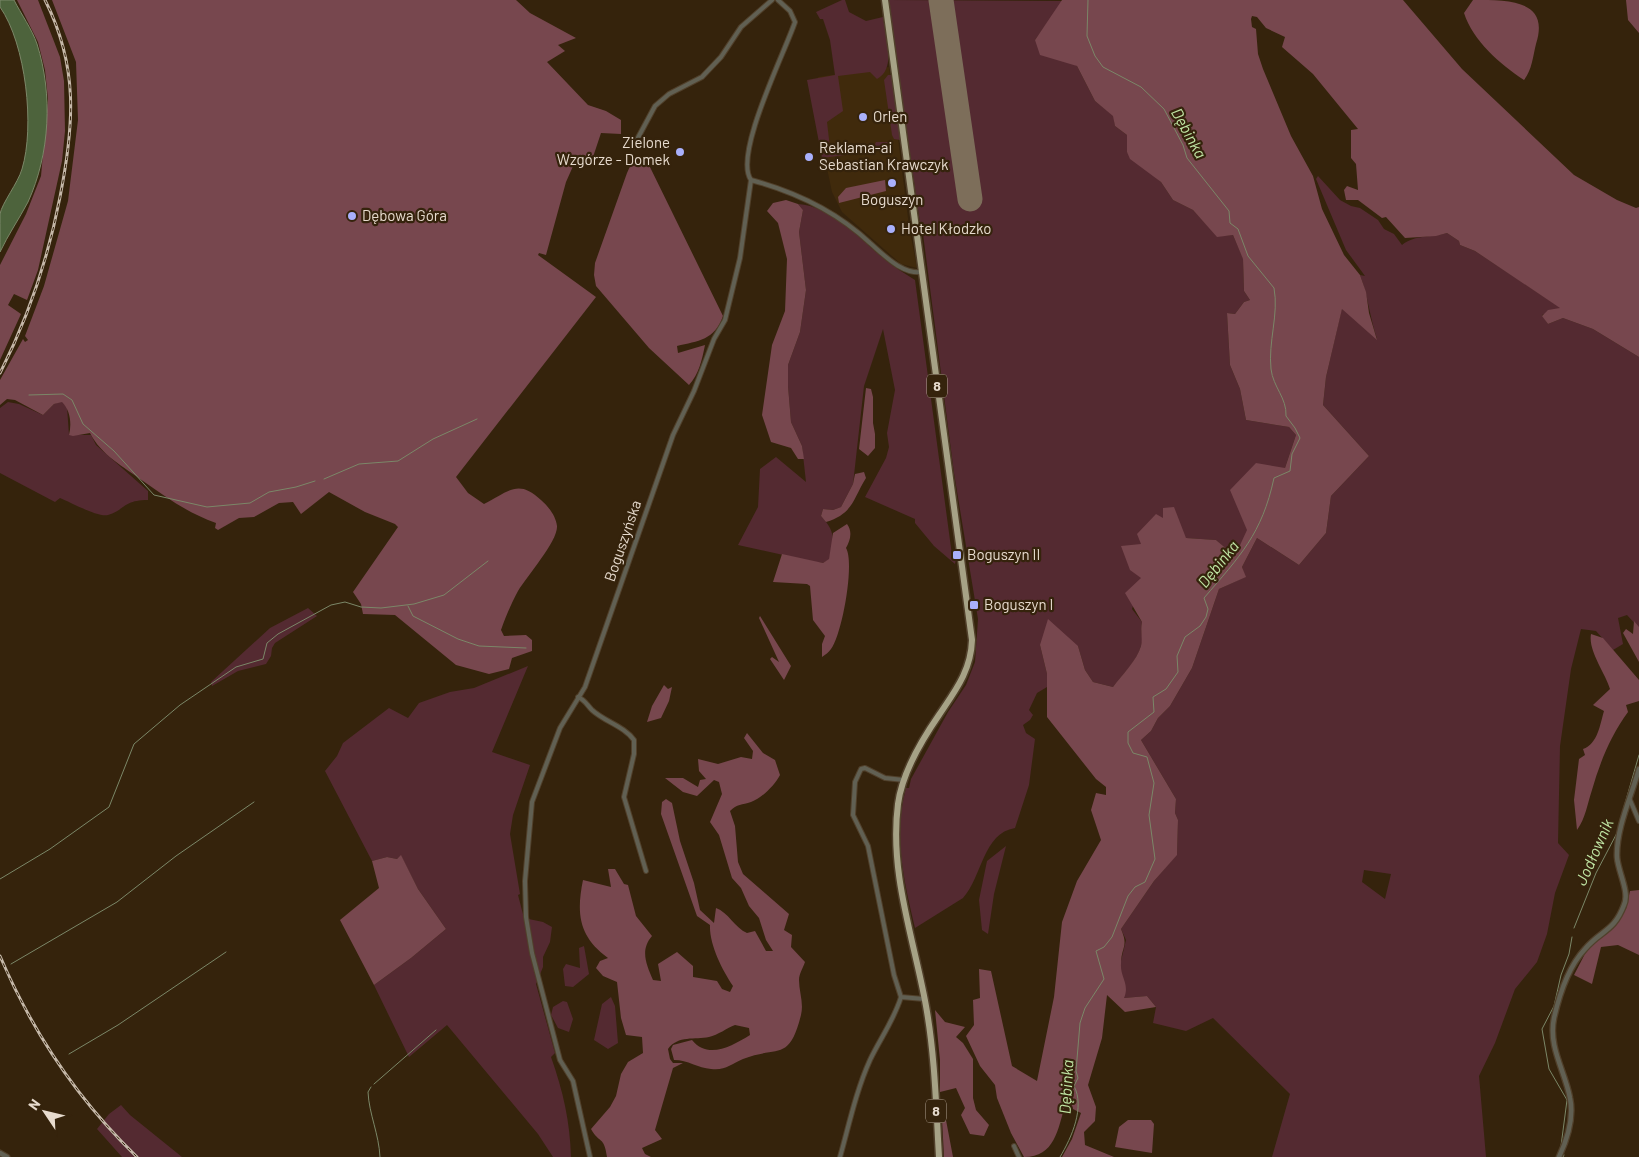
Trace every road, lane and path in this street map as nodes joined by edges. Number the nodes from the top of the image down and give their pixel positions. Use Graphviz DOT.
graph roads {
  1 [pos="772,0"];
  2 [pos="778,0"];
  3 [pos="885,0"];
  4 [pos="633,147"];
  5 [pos="751,180"];
  6 [pos="923,272"];
  7 [pos="578,697"];
  8 [pos="1639,770"];
  9 [pos="904,780"];
  10 [pos="1630,800"];
  11 [pos="1639,821"];
  12 [pos="646,870"];
  13 [pos="901,997"];
  14 [pos="924,999"];
  15 [pos="1014,1146"];
  16 [pos="0,1153"];
  17 [pos="7,1157"];
  18 [pos="590,1157"];
  19 [pos="840,1157"];
  20 [pos="939,1157"];
  21 [pos="1020,1157"];
  22 [pos="1559,1157"];
  1 -- 4 [label="street"];
  2 -- 5 [label="street, Boguszyńska"];
  3 -- 6 [label="highway, 8"];
  5 -- 6 [label="street"];
  5 -- 7 [label="street, Boguszyńska"];
  6 -- 9 [label="highway, 8"];
  7 -- 12 [label="street"];
  7 -- 18 [label="street, Boguszyńska"];
  8 -- 10 [label="street"];
  9 -- 13 [label="street"];
  9 -- 14 [label="highway, 8"];
  10 -- 11 [label="street"];
  10 -- 22 [label="street"];
  13 -- 14 [label="street"];
  13 -- 19 [label="street"];
  14 -- 20 [label="highway, 8"];
  15 -- 21 [label="street"];
  16 -- 17 [label="street"];
}
